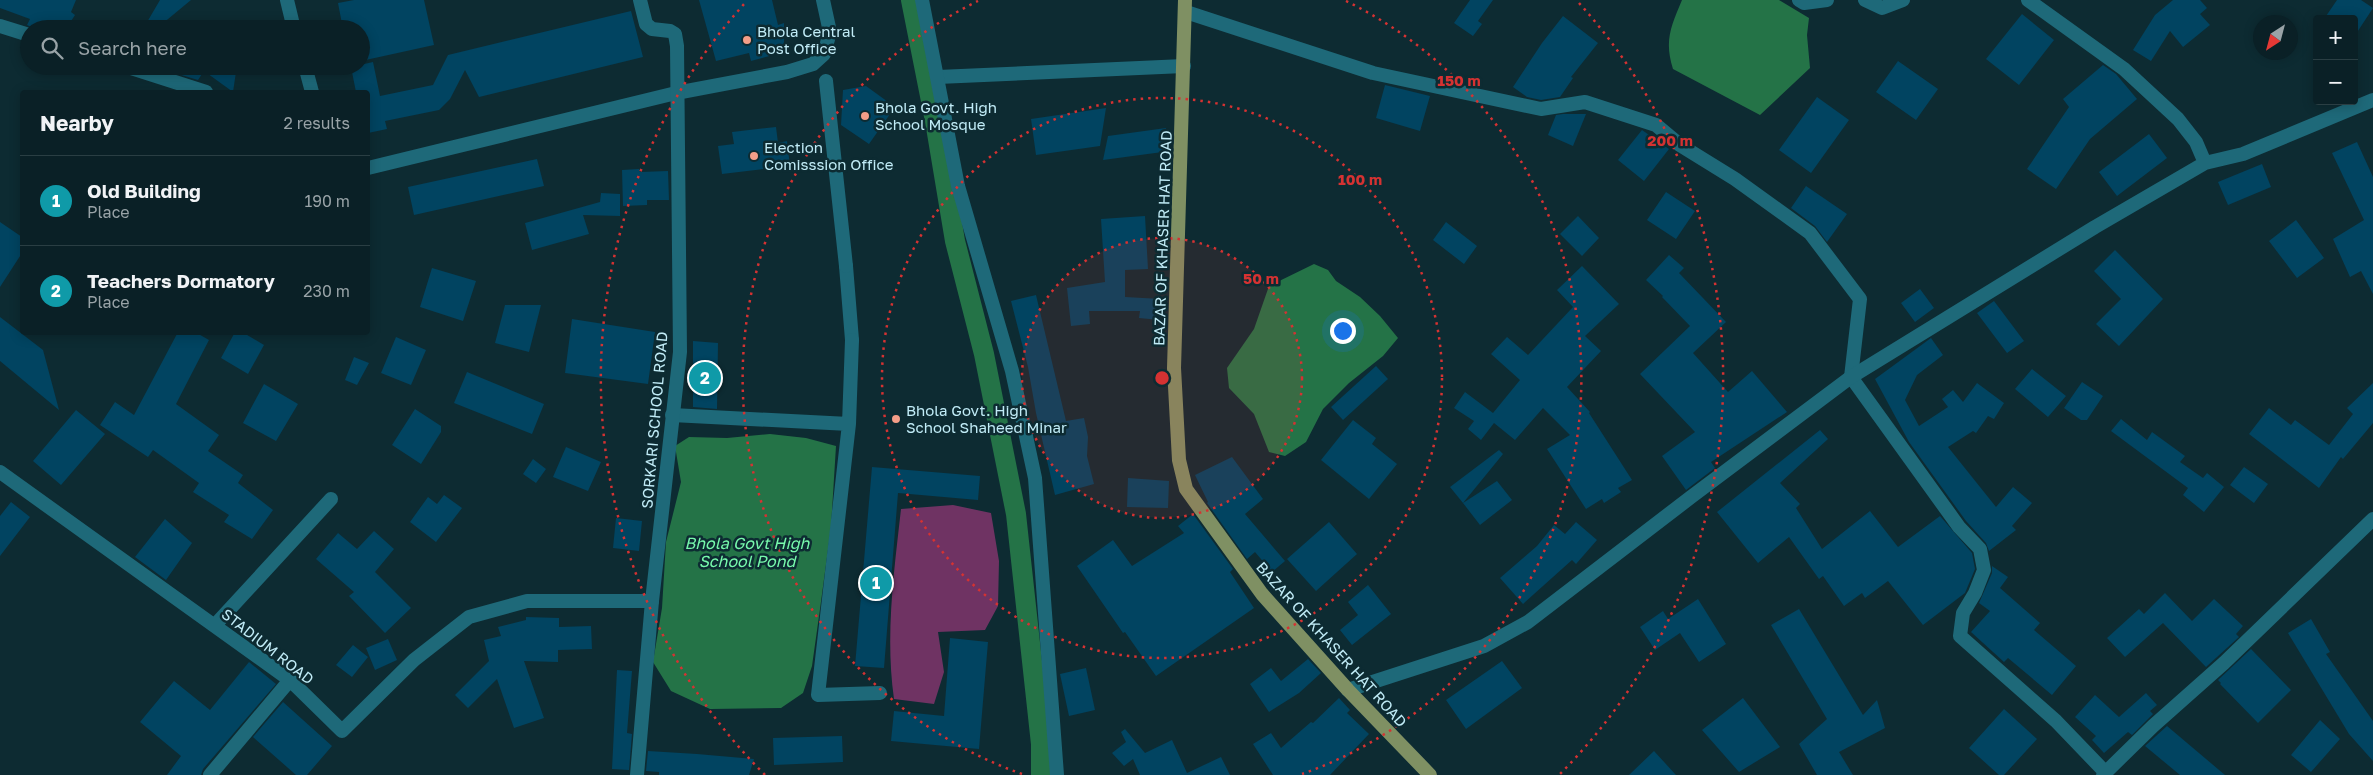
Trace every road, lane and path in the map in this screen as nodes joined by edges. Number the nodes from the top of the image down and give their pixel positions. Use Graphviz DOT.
graph roads {
  1 [pos="287,0"];
  2 [pos="640,0"];
  3 [pos="823,0"];
  4 [pos="922,0"];
  5 [pos="1799,0"];
  6 [pos="1828,0"];
  7 [pos="1865,0"];
  8 [pos="1902,0"];
  9 [pos="2028,0"];
  10 [pos="1185,6"];
  11 [pos="292,20"];
  12 [pos="0,26"];
  13 [pos="20,32"];
  14 [pos="1184,66"];
  15 [pos="153,75"];
  16 [pos="307,75"];
  17 [pos="938,77"];
  18 [pos="826,81"];
  19 [pos="200,90"];
  20 [pos="311,90"];
  21 [pos="676,93"];
  22 [pos="2373,100"];
  23 [pos="2205,163"];
  24 [pos="370,168"];
  25 [pos="1851,377"];
  26 [pos="672,415"];
  27 [pos="849,424"];
  28 [pos="0,472"];
  29 [pos="331,499"];
  30 [pos="2373,519"];
  31 [pos="652,601"];
  32 [pos="216,625"];
  33 [pos="290,680"];
  34 [pos="1348,690"];
  35 [pos="880,694"];
  36 [pos="2104,774"];
  37 [pos="210,775"];
  38 [pos="637,775"];
  39 [pos="1057,775"];
  40 [pos="1430,775"];
  1 -- 11 [label="street"];
  2 -- 21 [label="street, SORKARI SCHOOL ROAD"];
  3 -- 21 [label="street"];
  4 -- 17 [label="street"];
  5 -- 6 [label="street"];
  7 -- 8 [label="street"];
  9 -- 23 [label="street"];
  10 -- 14 [label="main road, BAZAR OF KHASER HAT ROAD"];
  10 -- 25 [label="street"];
  12 -- 13 [label="street"];
  14 -- 17 [label="street"];
  14 -- 34 [label="main road, BAZAR OF KHASER HAT ROAD"];
  15 -- 19 [label="street"];
  16 -- 20 [label="street"];
  17 -- 39 [label="street"];
  18 -- 27 [label="street"];
  21 -- 24 [label="street"];
  21 -- 26 [label="street, SORKARI SCHOOL ROAD"];
  22 -- 23 [label="street"];
  23 -- 25 [label="street"];
  25 -- 34 [label="street"];
  25 -- 36 [label="street"];
  26 -- 27 [label="street"];
  26 -- 31 [label="street, SORKARI SCHOOL ROAD"];
  27 -- 35 [label="street"];
  28 -- 32 [label="street, STADIUM ROAD"];
  29 -- 32 [label="street"];
  30 -- 36 [label="street"];
  31 -- 33 [label="street, STADIUM ROAD"];
  31 -- 38 [label="street, SORKARI SCHOOL ROAD"];
  32 -- 33 [label="street, STADIUM ROAD"];
  33 -- 37 [label="street"];
  34 -- 40 [label="main road, BAZAR OF KHASER HAT ROAD"];
}
